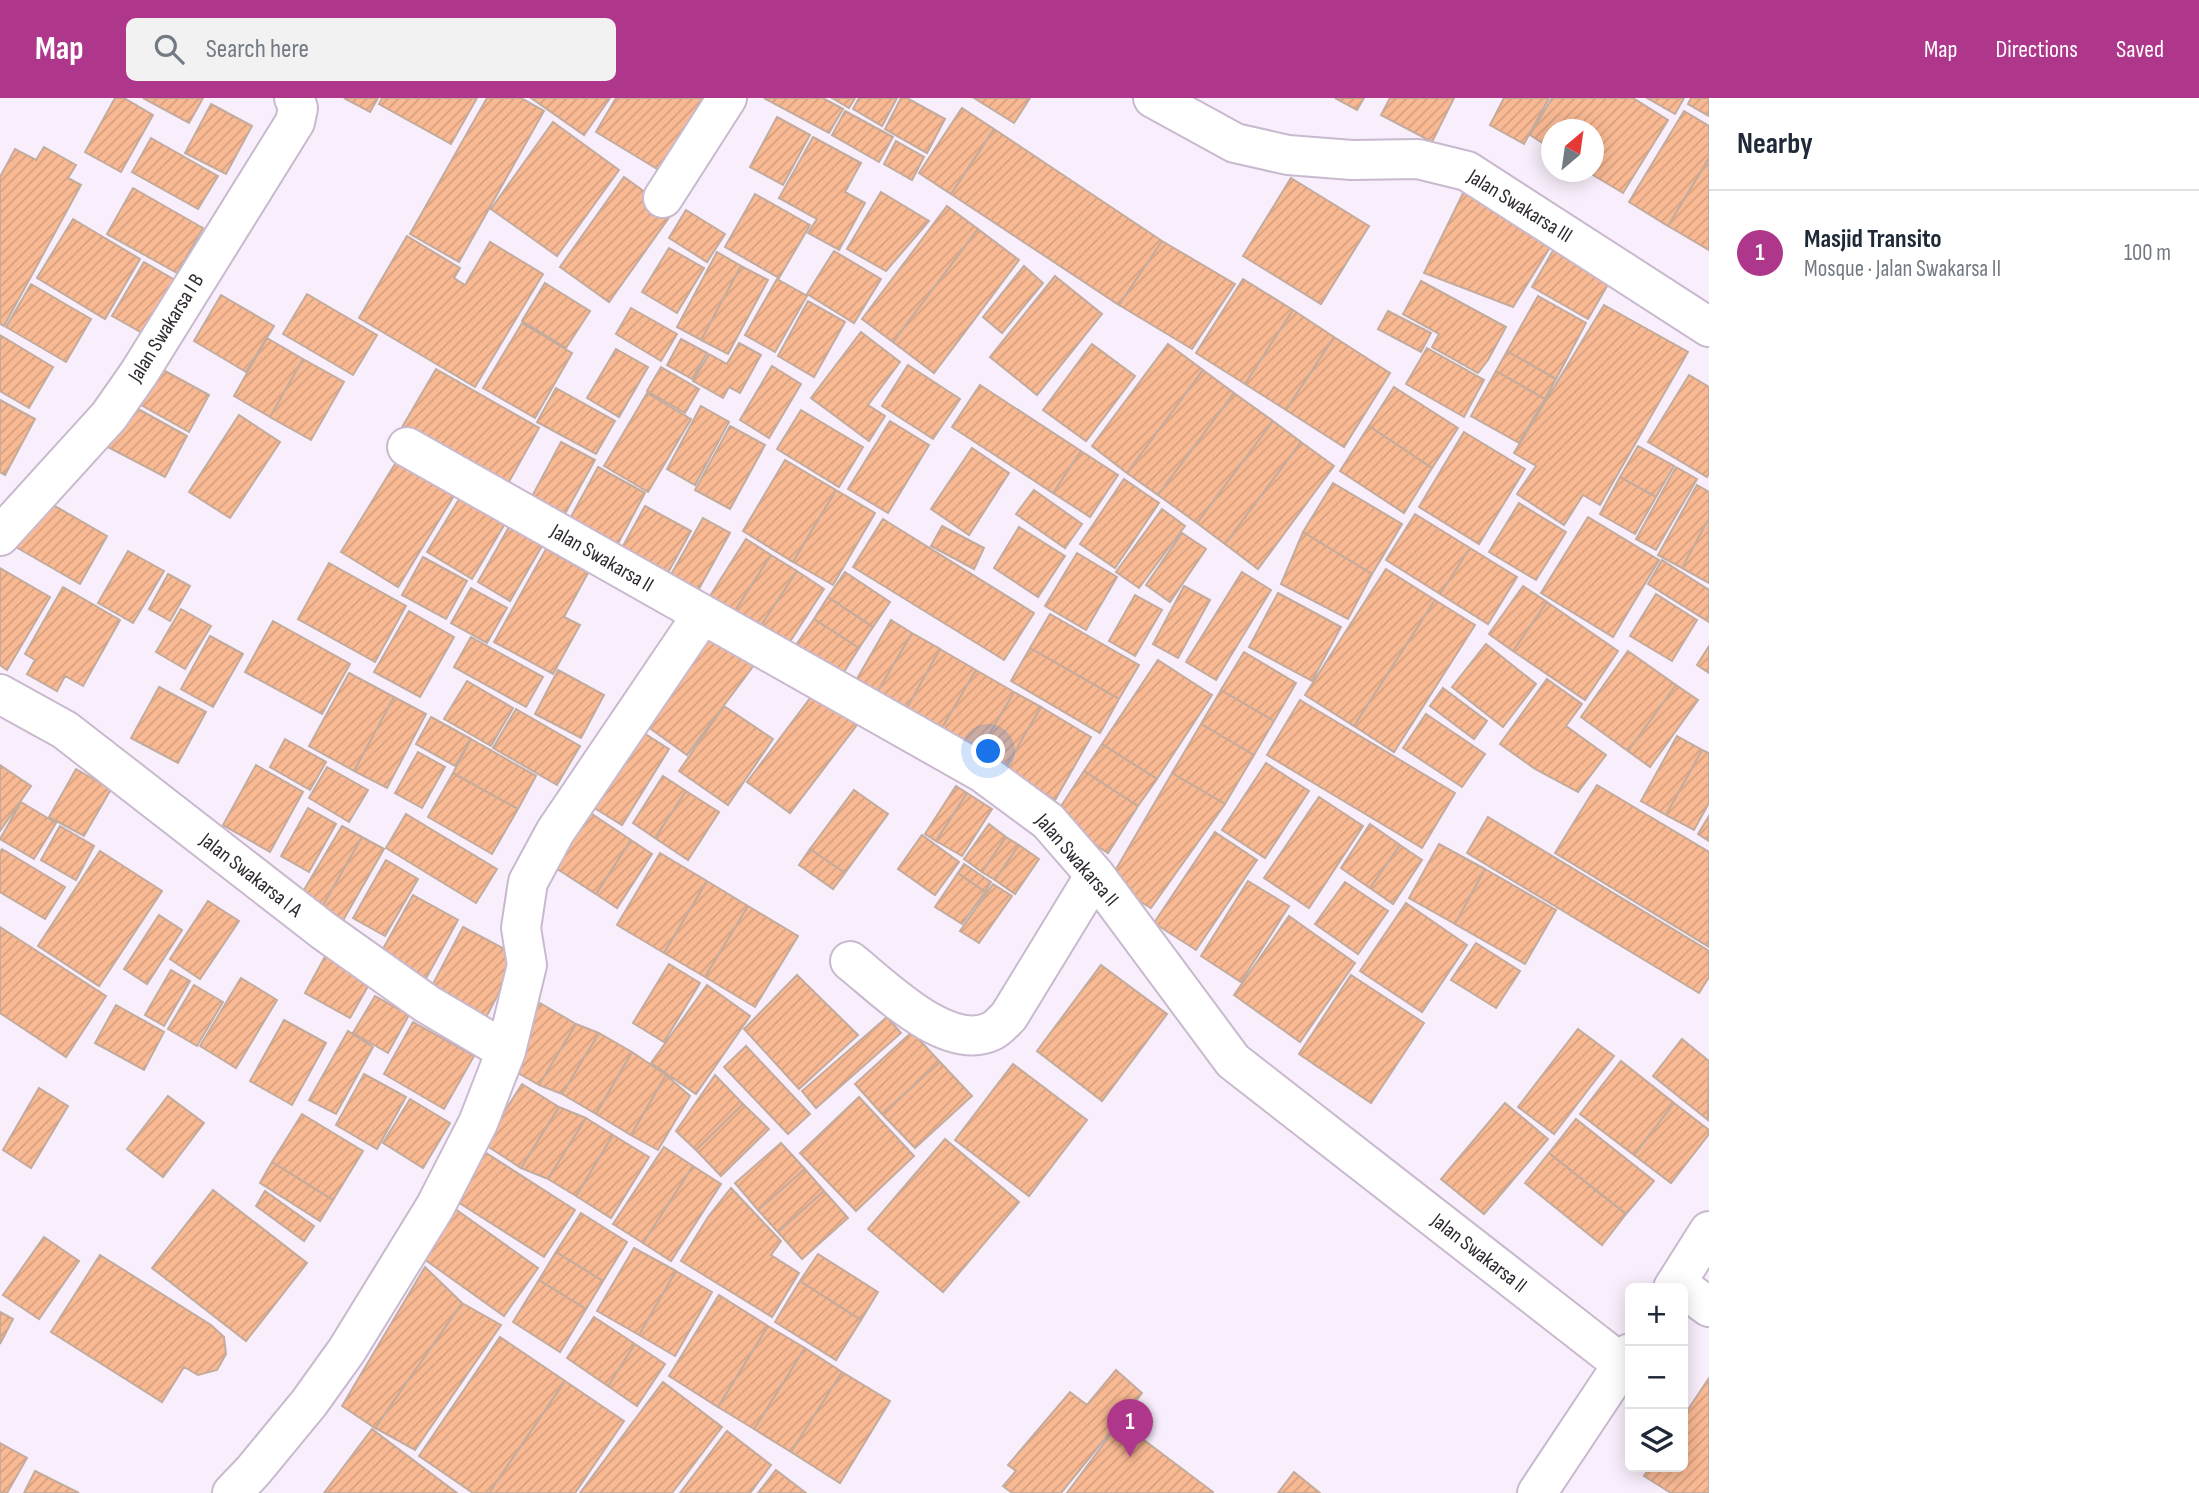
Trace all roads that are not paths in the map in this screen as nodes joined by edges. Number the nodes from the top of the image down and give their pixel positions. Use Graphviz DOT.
graph roads {
  1 [pos="294,98"];
  2 [pos="727,98"];
  3 [pos="1173,103"];
  4 [pos="663,198"];
  5 [pos="1709,327"];
  6 [pos="407,447"];
  7 [pos="0,536"];
  8 [pos="702,615"];
  9 [pos="0,694"];
  10 [pos="1095,875"];
  11 [pos="850,961"];
  12 [pos="506,1051"];
  13 [pos="1709,1231"];
  14 [pos="1681,1283"];
  15 [pos="1688,1293"];
  16 [pos="1709,1307"];
  17 [pos="1625,1358"];
  18 [pos="1625,1361"];
  19 [pos="232,1493"];
  20 [pos="1537,1493"];
  1 -- 7 [label="street, Jalan Swakarsa I B"];
  2 -- 4 [label="street"];
  3 -- 5 [label="street, Jalan Swakarsa III"];
  6 -- 8 [label="street, Jalan Swakarsa II"];
  8 -- 10 [label="street, Jalan Swakarsa II"];
  8 -- 12 [label="street"];
  9 -- 12 [label="street, Jalan Swakarsa I A"];
  10 -- 11 [label="street"];
  10 -- 17 [label="street, Jalan Swakarsa II"];
  12 -- 19 [label="street"];
  13 -- 14 [label="street"];
  15 -- 16 [label="street"];
  18 -- 20 [label="street"];
}
